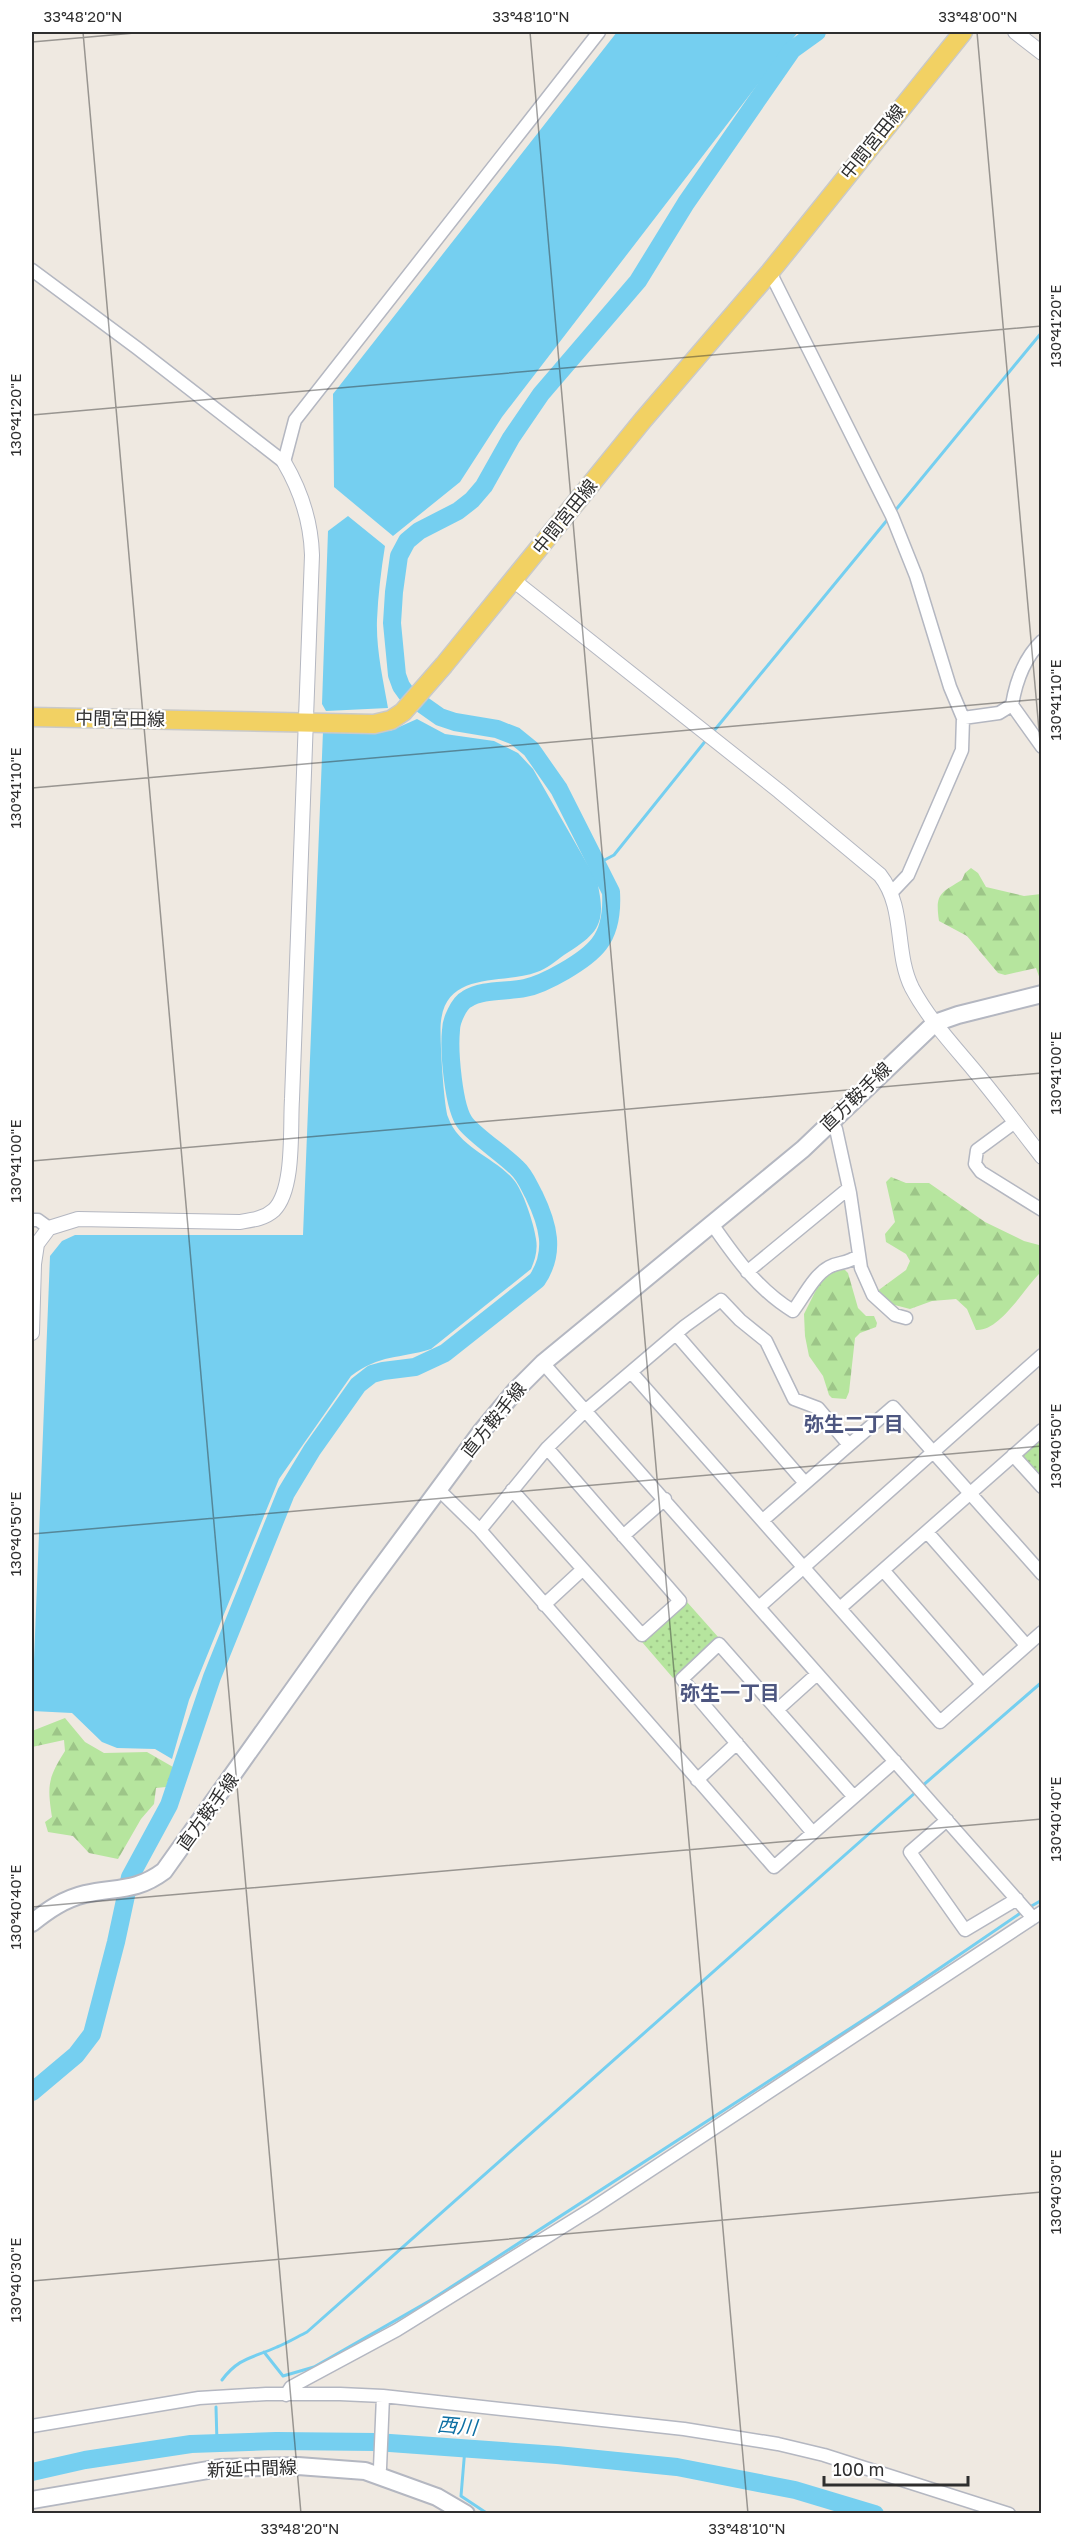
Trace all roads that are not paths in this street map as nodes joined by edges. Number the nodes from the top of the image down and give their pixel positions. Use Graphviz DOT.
graph roads {
  1 [pos="599,32"];
  2 [pos="963,32"];
  3 [pos="1015,32"];
  4 [pos="1041,53"];
  5 [pos="32,270"];
  6 [pos="770,272"];
  7 [pos="285,462"];
  8 [pos="513,580"];
  9 [pos="1041,641"];
  10 [pos="1012,705"];
  11 [pos="32,717"];
  12 [pos="963,718"];
  13 [pos="306,723"];
  14 [pos="1041,747"];
  15 [pos="891,892"];
  16 [pos="1041,994"];
  17 [pos="935,1023"];
  18 [pos="1015,1122"];
  19 [pos="829,1123"];
  20 [pos="1041,1156"];
  21 [pos="849,1188"];
  22 [pos="1041,1210"];
  23 [pos="32,1220"];
  24 [pos="712,1224"];
  25 [pos="49,1228"];
  26 [pos="860,1255"];
  27 [pos="747,1272"];
  28 [pos="32,1306"];
  29 [pos="906,1318"];
  30 [pos="32,1333"];
  31 [pos="676,1334"];
  32 [pos="1041,1355"];
  33 [pos="543,1363"];
  34 [pos="632,1372"];
  35 [pos="585,1411"];
  36 [pos="1041,1430"];
  37 [pos="849,1445"];
  38 [pos="547,1448"];
  39 [pos="932,1451"];
  40 [pos="1013,1455"];
  41 [pos="805,1483"];
  42 [pos="1041,1487"];
  43 [pos="439,1490"];
  44 [pos="512,1490"];
  45 [pos="970,1494"];
  46 [pos="665,1499"];
  47 [pos="763,1520"];
  48 [pos="480,1530"];
  49 [pos="927,1532"];
  50 [pos="623,1536"];
  51 [pos="804,1567"];
  52 [pos="583,1569"];
  53 [pos="884,1570"];
  54 [pos="1041,1574"];
  55 [pos="544,1605"];
  56 [pos="759,1607"];
  57 [pos="840,1608"];
  58 [pos="1041,1632"];
  59 [pos="1026,1645"];
  60 [pos="817,1674"];
  61 [pos="982,1684"];
  62 [pos="777,1710"];
  63 [pos="737,1743"];
  64 [pos="895,1761"];
  65 [pos="697,1780"];
  66 [pos="854,1797"];
  67 [pos="948,1820"];
  68 [pos="813,1833"];
  69 [pos="1017,1899"];
  70 [pos="1037,1915"];
  71 [pos="32,1923"];
  72 [pos="285,2395"];
  73 [pos="382,2398"];
  74 [pos="32,2426"];
  75 [pos="379,2469"];
  76 [pos="32,2500"];
  77 [pos="466,2514"];
  78 [pos="1009,2514"];
  1 -- 7 [label="street"];
  2 -- 6 [label="main road, 中間宮田線"];
  3 -- 4 [label="street"];
  5 -- 7 [label="street"];
  6 -- 8 [label="main road, 中間宮田線"];
  6 -- 12 [label="street"];
  7 -- 13 [label="street"];
  8 -- 13 [label="main road, 中間宮田線"];
  8 -- 15 [label="street"];
  9 -- 10 [label="street"];
  10 -- 12 [label="street"];
  10 -- 14 [label="street"];
  11 -- 13 [label="main road, 中間宮田線"];
  12 -- 15 [label="street"];
  13 -- 25 [label="street"];
  15 -- 17 [label="street"];
  16 -- 17 [label="main road, 直方鞍手線"];
  17 -- 18 [label="street"];
  17 -- 19 [label="main road, 直方鞍手線"];
  18 -- 20 [label="street"];
  18 -- 22 [label="street"];
  19 -- 21 [label="street"];
  19 -- 24 [label="main road, 直方鞍手線"];
  21 -- 26 [label="street"];
  21 -- 27 [label="street"];
  23 -- 25 [label="street"];
  24 -- 27 [label="street"];
  24 -- 33 [label="main road, 直方鞍手線"];
  25 -- 28 [label="street"];
  26 -- 27 [label="street"];
  26 -- 29 [label="street"];
  28 -- 30 [label="street"];
  31 -- 34 [label="street"];
  31 -- 37 [label="street"];
  31 -- 41 [label="street"];
  32 -- 39 [label="street"];
  33 -- 35 [label="street"];
  33 -- 43 [label="main road, 直方鞍手線"];
  34 -- 35 [label="street"];
  34 -- 47 [label="street"];
  35 -- 38 [label="street"];
  35 -- 46 [label="street"];
  36 -- 40 [label="street"];
  37 -- 39 [label="street"];
  37 -- 41 [label="street"];
  38 -- 44 [label="street"];
  38 -- 50 [label="street"];
  39 -- 45 [label="street"];
  39 -- 51 [label="street"];
  40 -- 42 [label="street"];
  40 -- 45 [label="street"];
  41 -- 47 [label="street"];
  43 -- 48 [label="street"];
  43 -- 71 [label="main road, 直方鞍手線"];
  44 -- 48 [label="street"];
  44 -- 52 [label="street"];
  45 -- 49 [label="street"];
  45 -- 54 [label="street"];
  46 -- 50 [label="street"];
  46 -- 56 [label="street"];
  47 -- 51 [label="street"];
  48 -- 55 [label="street"];
  49 -- 53 [label="street"];
  49 -- 59 [label="street"];
  50 -- 52 [label="street"];
  51 -- 56 [label="street"];
  51 -- 57 [label="street"];
  52 -- 55 [label="street"];
  53 -- 57 [label="street"];
  53 -- 61 [label="street"];
  55 -- 65 [label="street"];
  56 -- 60 [label="street"];
  57 -- 61 [label="street"];
  58 -- 59 [label="street"];
  59 -- 61 [label="street"];
  60 -- 62 [label="street"];
  60 -- 64 [label="street"];
  62 -- 63 [label="street"];
  62 -- 66 [label="street"];
  63 -- 65 [label="street"];
  63 -- 68 [label="street"];
  64 -- 66 [label="street"];
  64 -- 67 [label="street"];
  65 -- 68 [label="street"];
  66 -- 68 [label="street"];
  67 -- 69 [label="street"];
  67 -- 69 [label="street"];
  69 -- 70 [label="street"];
  70 -- 72 [label="street"];
  72 -- 73 [label="street"];
  72 -- 74 [label="street"];
  73 -- 75 [label="street"];
  73 -- 78 [label="street"];
  75 -- 76 [label="main road, 新延中間線"];
  75 -- 77 [label="main road, 新延中間線"];
}
